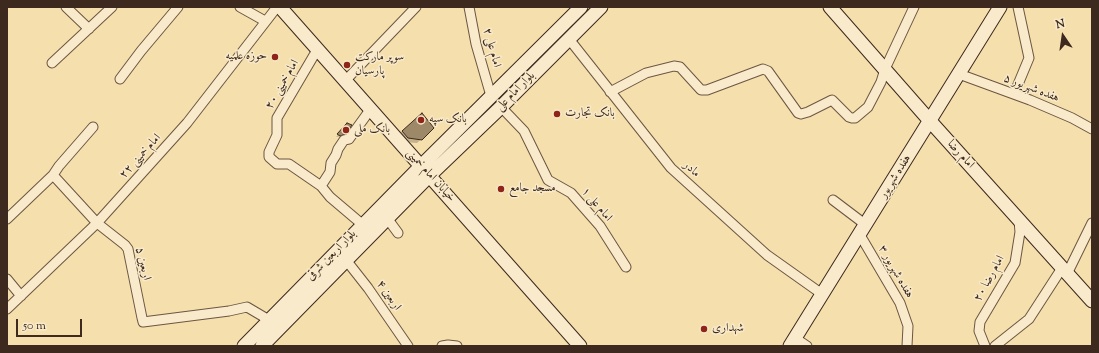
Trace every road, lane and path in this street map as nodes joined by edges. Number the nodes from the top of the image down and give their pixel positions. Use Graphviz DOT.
graph roads {
  1 [pos="66,7"];
  2 [pos="112,7"];
  3 [pos="178,7"];
  4 [pos="240,7"];
  5 [pos="276,7"];
  6 [pos="280,7"];
  7 [pos="416,7"];
  8 [pos="469,7"];
  9 [pos="581,7"];
  10 [pos="601,7"];
  11 [pos="830,7"];
  12 [pos="914,7"];
  13 [pos="1000,7"];
  14 [pos="1018,7"];
  15 [pos="265,21"];
  16 [pos="89,29"];
  17 [pos="569,39"];
  18 [pos="317,50"];
  19 [pos="52,63"];
  20 [pos="885,69"];
  21 [pos="959,74"];
  22 [pos="120,79"];
  23 [pos="345,81"];
  24 [pos="610,92"];
  25 [pos="1014,94"];
  26 [pos="491,96"];
  27 [pos="501,107"];
  28 [pos="370,110"];
  29 [pos="930,121"];
  30 [pos="93,127"];
  31 [pos="1092,129"];
  32 [pos="420,166"];
  33 [pos="54,175"];
  34 [pos="429,176"];
  35 [pos="321,186"];
  36 [pos="833,200"];
  37 [pos="387,218"];
  38 [pos="7,220"];
  39 [pos="1019,221"];
  40 [pos="98,223"];
  41 [pos="1092,223"];
  42 [pos="363,225"];
  43 [pos="863,230"];
  44 [pos="398,232"];
  45 [pos="346,260"];
  46 [pos="626,267"];
  47 [pos="1064,271"];
  48 [pos="7,279"];
  49 [pos="822,294"];
  50 [pos="21,296"];
  51 [pos="1092,301"];
  52 [pos="7,309"];
  53 [pos="269,320"];
  54 [pos="793,342"];
  55 [pos="244,346"];
  56 [pos="262,346"];
  57 [pos="408,346"];
  58 [pos="442,346"];
  59 [pos="457,346"];
  60 [pos="580,346"];
  61 [pos="807,346"];
  62 [pos="907,346"];
  63 [pos="985,346"];
  64 [pos="995,346"];
  1 -- 16 [label="street"];
  2 -- 16 [label="street"];
  3 -- 22 [label="street"];
  4 -- 15 [label="street"];
  5 -- 15 [label="street, امام خمینی ۲۲"];
  6 -- 18 [label="street, خیابان امام خمینی"];
  7 -- 23 [label="street"];
  8 -- 26 [label="street, امام علی ۲"];
  9 -- 26 [label="street, بلوار امام علی"];
  10 -- 17 [label="street, بلوار امام علی"];
  11 -- 20 [label="street, امام رضا"];
  12 -- 20 [label="street"];
  13 -- 21 [label="street, هفده شهریور"];
  14 -- 25 [label="street"];
  15 -- 40 [label="street, امام خمینی ۲۲"];
  16 -- 19 [label="street"];
  17 -- 24 [label="street, مادر"];
  17 -- 27 [label="street, بلوار امام علی"];
  18 -- 23 [label="street, خیابان امام خمینی"];
  18 -- 35 [label="street, امام خمینی ۲۰"];
  20 -- 24 [label="street"];
  20 -- 29 [label="street, امام رضا"];
  21 -- 25 [label="street, هفده شهریور ۵"];
  21 -- 29 [label="street, هفده شهریور"];
  23 -- 28 [label="street, خیابان امام خمینی"];
  24 -- 49 [label="street, مادر"];
  25 -- 31 [label="street, هفده شهریور ۵"];
  26 -- 32 [label="street, بلوار امام علی"];
  27 -- 34 [label="street, بلوار امام علی"];
  27 -- 46 [label="street, امام علی ۱"];
  28 -- 32 [label="street, خیابان امام خمینی"];
  28 -- 35 [label="street"];
  29 -- 39 [label="street, امام رضا"];
  29 -- 43 [label="street, هفده شهریور"];
  30 -- 33 [label="street"];
  32 -- 34 [label="street, خیابان امام خمینی"];
  32 -- 42 [label="street, بلوار اربعین شرقی"];
  33 -- 38 [label="street"];
  33 -- 40 [label="street, اربعین ۵"];
  34 -- 37 [label="street, بلوار اربعین شرقی"];
  34 -- 60 [label="street, خیابان امام خمینی"];
  35 -- 42 [label="street"];
  36 -- 43 [label="street"];
  37 -- 44 [label="street"];
  37 -- 45 [label="street, بلوار اربعین شرقی"];
  39 -- 47 [label="street, امام رضا"];
  39 -- 63 [label="street, امام رضا ۲۰"];
  40 -- 50 [label="street, امام خمینی ۲۲"];
  40 -- 53 [label="street, اربعین ۵"];
  41 -- 47 [label="street"];
  42 -- 53 [label="street, بلوار اربعین شرقی"];
  43 -- 49 [label="street, هفده شهریور"];
  43 -- 62 [label="street, هفده شهریور ۳"];
  45 -- 56 [label="street, بلوار اربعین شرقی"];
  45 -- 57 [label="street, اربعین ۴"];
  47 -- 51 [label="street, امام رضا"];
  47 -- 64 [label="street"];
  48 -- 50 [label="street"];
  49 -- 54 [label="street, هفده شهریور"];
  50 -- 52 [label="street, امام خمینی ۲۲"];
  53 -- 55 [label="street, بلوار اربعین شرقی"];
  54 -- 61 [label="street"];
  58 -- 59 [label="street"];
}
